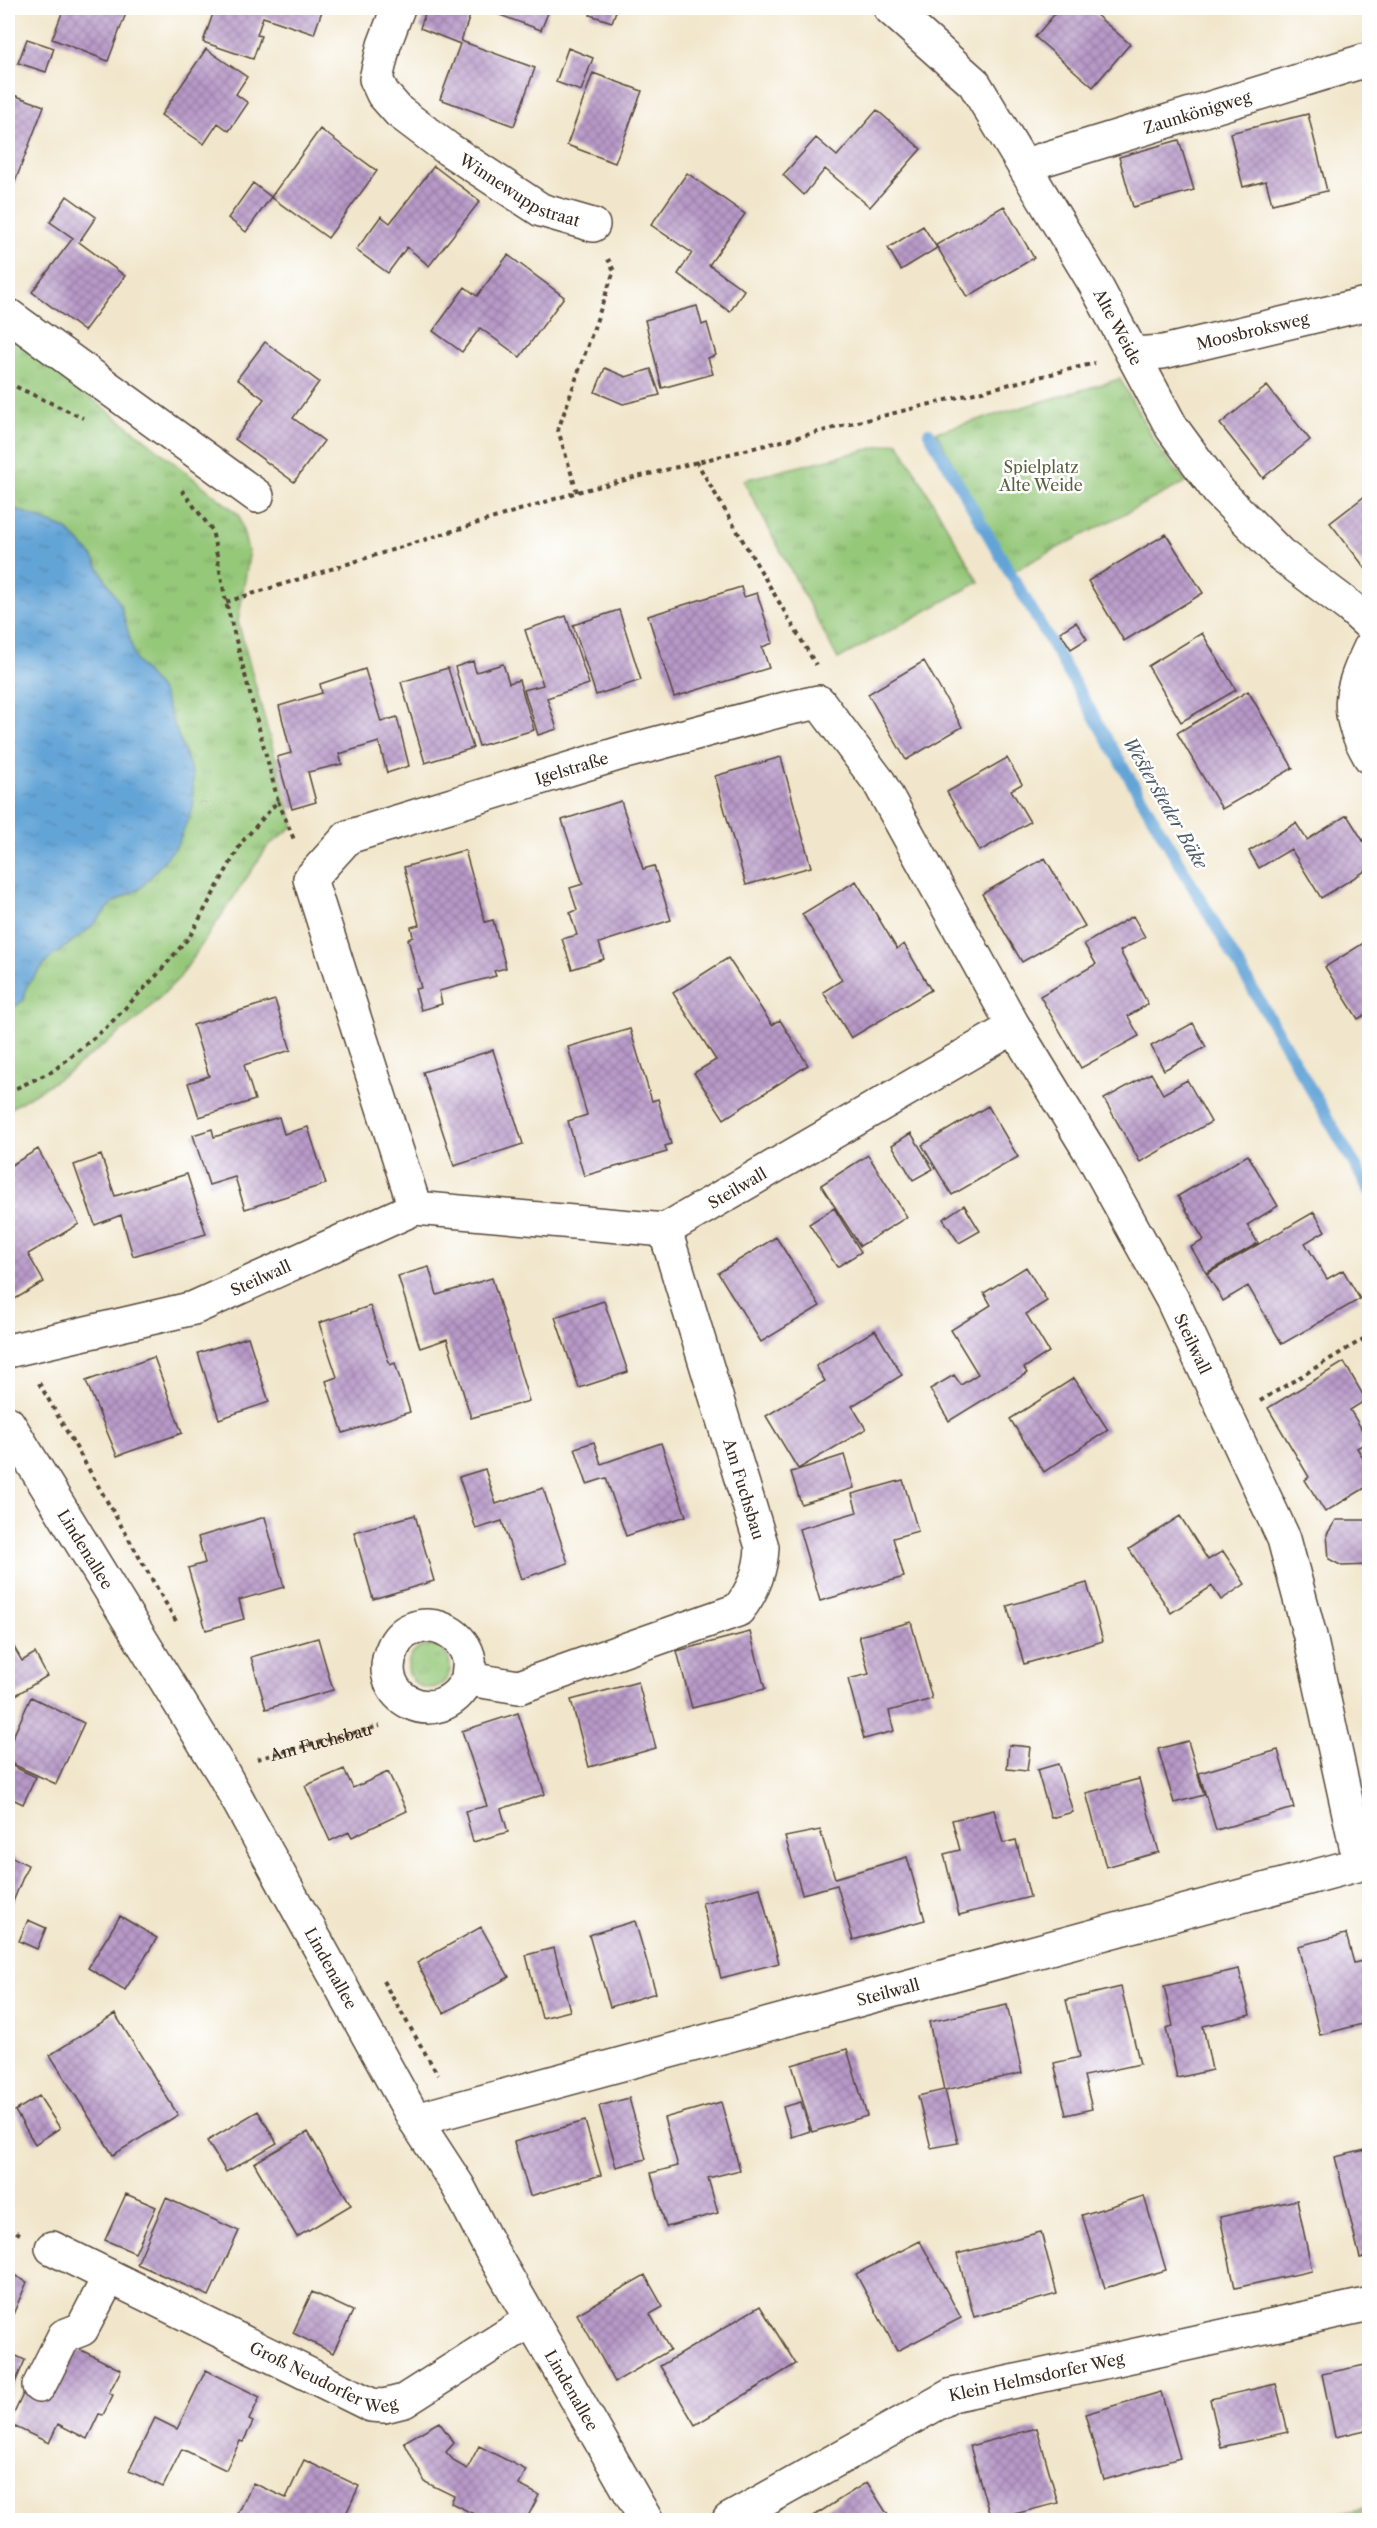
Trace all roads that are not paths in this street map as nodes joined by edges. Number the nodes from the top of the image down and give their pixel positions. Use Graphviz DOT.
graph roads {
  1 [pos="398,8"];
  2 [pos="890,8"];
  3 [pos="1370,59"];
  4 [pos="1025,165"];
  5 [pos="593,225"];
  6 [pos="1370,303"];
  7 [pos="8,315"];
  8 [pos="1132,354"];
  9 [pos="257,496"];
  10 [pos="1370,625"];
  11 [pos="1370,648"];
  12 [pos="1370,757"];
  13 [pos="1014,1027"];
  14 [pos="415,1208"];
  15 [pos="665,1230"];
  16 [pos="8,1351"];
  17 [pos="8,1423"];
  18 [pos="468,1678"];
  19 [pos="1365,1862"];
  20 [pos="416,2120"];
  21 [pos="52,2248"];
  22 [pos="109,2277"];
  23 [pos="1370,2304"];
  24 [pos="531,2320"];
  25 [pos="39,2386"];
  26 [pos="646,2520"];
  27 [pos="729,2520"];
  1 -- 5 [label="street, Winnewuppstraat"];
  2 -- 4 [label="street, Alte Weide"];
  3 -- 4 [label="street, Zaunkönigweg"];
  4 -- 8 [label="street, Alte Weide"];
  6 -- 8 [label="street, Moosbroksweg"];
  7 -- 9 [label="street"];
  8 -- 10 [label="street, Alte Weide"];
  11 -- 12 [label="street"];
  13 -- 14 [label="street, Igelstraße"];
  13 -- 15 [label="street, Steilwall"];
  13 -- 19 [label="street, Steilwall"];
  14 -- 15 [label="street, Steilwall"];
  14 -- 16 [label="street, Steilwall"];
  15 -- 18 [label="street, Am Fuchsbau"];
  17 -- 20 [label="street, Lindenallee"];
  18 -- 18 [label="street"];
  19 -- 20 [label="street, Steilwall"];
  20 -- 24 [label="street, Lindenallee"];
  21 -- 22 [label="street, Groß Neudorfer Weg"];
  22 -- 24 [label="street, Groß Neudorfer Weg"];
  22 -- 25 [label="street"];
  23 -- 27 [label="street, Klein Helmsdorfer Weg"];
  24 -- 26 [label="street, Lindenallee"];
}
